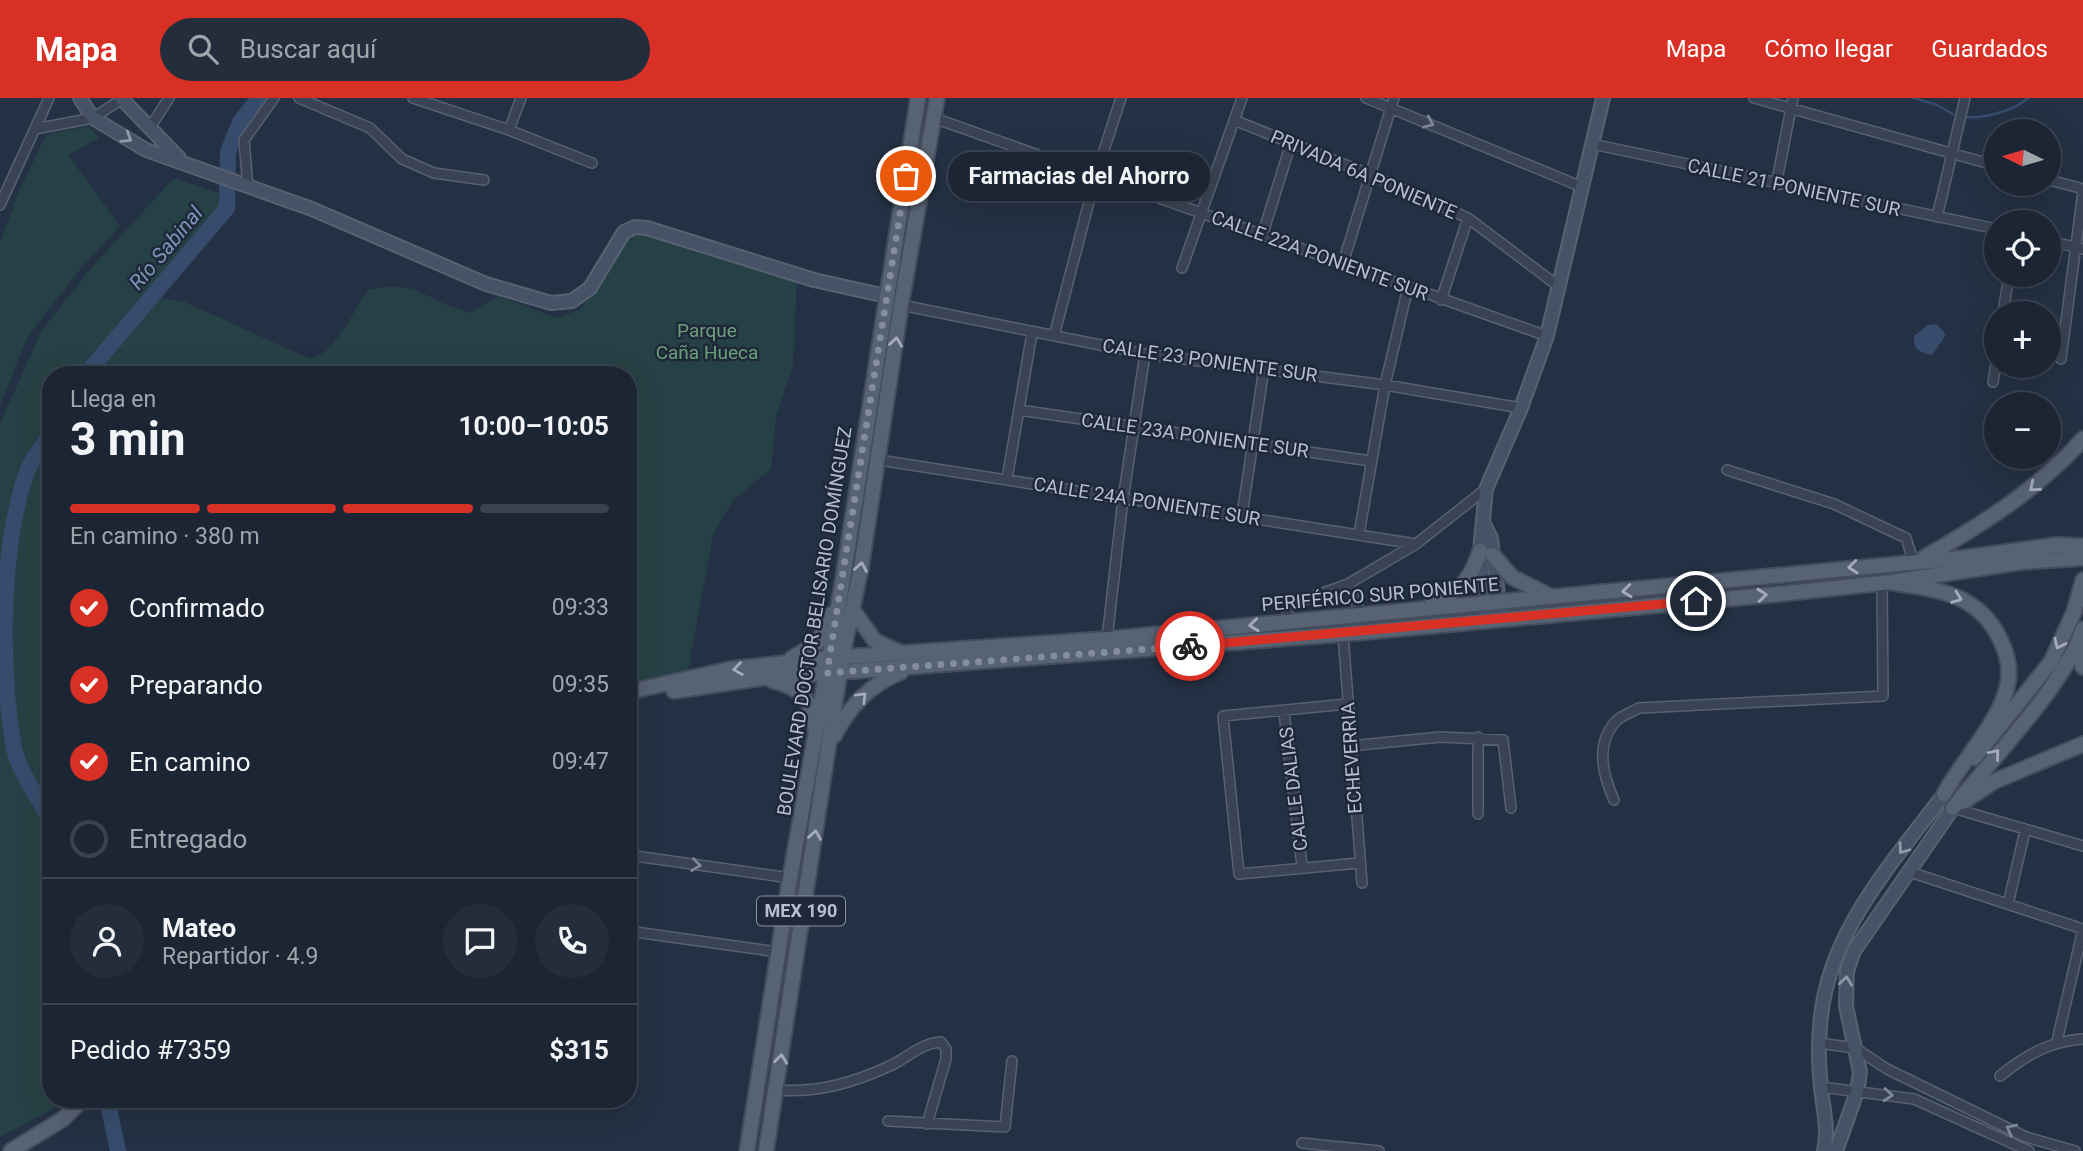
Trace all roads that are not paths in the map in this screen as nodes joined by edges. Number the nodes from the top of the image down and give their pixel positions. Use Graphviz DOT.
graph roads {
  1 [pos="49,98"];
  2 [pos="80,98"];
  3 [pos="122,98"];
  4 [pos="169,98"];
  5 [pos="274,98"];
  6 [pos="299,98"];
  7 [pos="413,98"];
  8 [pos="521,98"];
  9 [pos="918,98"];
  10 [pos="937,98"];
  11 [pos="1121,98"];
  12 [pos="1242,98"];
  13 [pos="1366,98"];
  14 [pos="1603,98"];
  15 [pos="1754,98"];
  16 [pos="1965,98"];
  17 [pos="1393,103"];
  18 [pos="1792,103"];
  19 [pos="93,118"];
  20 [pos="934,118"];
  21 [pos="1234,120"];
  22 [pos="35,129"];
  23 [pos="149,129"];
  24 [pos="509,130"];
  25 [pos="1292,142"];
  26 [pos="1592,144"];
  27 [pos="1951,154"];
  28 [pos="187,163"];
  29 [pos="592,163"];
  30 [pos="1984,163"];
  31 [pos="1371,175"];
  32 [pos="1096,176"];
  33 [pos="484,180"];
  34 [pos="1776,184"];
  35 [pos="2062,184"];
  36 [pos="243,185"];
  37 [pos="1582,187"];
  38 [pos="2082,189"];
  39 [pos="0,205"];
  40 [pos="1203,211"];
  41 [pos="1937,217"];
  42 [pos="1468,218"];
  43 [pos="1984,226"];
  44 [pos="1263,233"];
  45 [pos="2061,244"];
  46 [pos="2079,248"];
  47 [pos="1343,263"];
  48 [pos="1182,268"];
  49 [pos="1558,285"];
  50 [pos="1408,287"];
  51 [pos="886,296"];
  52 [pos="1441,300"];
  53 [pos="901,305"];
  54 [pos="1032,333"];
  55 [pos="1547,336"];
  56 [pos="1054,337"];
  57 [pos="1145,354"];
  58 [pos="2061,359"];
  59 [pos="1264,368"];
  60 [pos="1994,378"];
  61 [pos="1993,382"];
  62 [pos="1385,385"];
  63 [pos="1521,408"];
  64 [pos="1019,410"];
  65 [pos="1133,426"];
  66 [pos="2083,439"];
  67 [pos="1253,442"];
  68 [pos="878,460"];
  69 [pos="1371,461"];
  70 [pos="1727,470"];
  71 [pos="1007,479"];
  72 [pos="1486,489"];
  73 [pos="1123,499"];
  74 [pos="1242,515"];
  75 [pos="1359,534"];
  76 [pos="1416,544"];
  77 [pos="2083,546"];
  78 [pos="1487,553"];
  79 [pos="2083,558"];
  80 [pos="1917,560"];
  81 [pos="2083,580"];
  82 [pos="1886,582"];
  83 [pos="1348,584"];
  84 [pos="841,594"];
  85 [pos="1553,597"];
  86 [pos="1492,603"];
  87 [pos="852,609"];
  88 [pos="1410,609"];
  89 [pos="1361,614"];
  90 [pos="1494,620"];
  91 [pos="1288,622"];
  92 [pos="2083,629"];
  93 [pos="1343,634"];
  94 [pos="1107,639"];
  95 [pos="1083,641"];
  96 [pos="1131,644"];
  97 [pos="2077,649"];
  98 [pos="905,655"];
  99 [pos="1073,655"];
  100 [pos="775,664"];
  101 [pos="835,665"];
  102 [pos="914,667"];
  103 [pos="2083,667"];
  104 [pos="761,678"];
  105 [pos="637,690"];
  106 [pos="637,699"];
  107 [pos="1347,704"];
  108 [pos="1284,712"];
  109 [pos="1478,737"];
  110 [pos="822,743"];
  111 [pos="2083,744"];
  112 [pos="1350,746"];
  113 [pos="1944,794"];
  114 [pos="1614,800"];
  115 [pos="1511,808"];
  116 [pos="1958,809"];
  117 [pos="1478,814"];
  118 [pos="2025,831"];
  119 [pos="2083,846"];
  120 [pos="637,856"];
  121 [pos="1359,863"];
  122 [pos="1302,866"];
  123 [pos="1907,871"];
  124 [pos="790,878"];
  125 [pos="1362,883"];
  126 [pos="2008,904"];
  127 [pos="2083,929"];
  128 [pos="637,932"];
  129 [pos="778,952"];
  130 [pos="2083,1039"];
  131 [pos="2057,1041"];
  132 [pos="1819,1043"];
  133 [pos="1855,1048"];
  134 [pos="1012,1061"];
  135 [pos="2000,1076"];
  136 [pos="1821,1087"];
  137 [pos="776,1090"];
  138 [pos="1857,1092"];
  139 [pos="61,1108"];
  140 [pos="74,1108"];
  141 [pos="888,1121"];
  142 [pos="927,1124"];
  143 [pos="1302,1143"];
  144 [pos="0,1146"];
  145 [pos="1360,1150"];
  146 [pos="11,1151"];
  147 [pos="747,1151"];
  148 [pos="766,1151"];
  149 [pos="1379,1151"];
  150 [pos="1824,1151"];
  151 [pos="1836,1151"];
  152 [pos="2029,1151"];
  153 [pos="2075,1151"];
  1 -- 22 [label="street"];
  2 -- 19 [label="main road"];
  3 -- 19 [label="street"];
  3 -- 23 [label="main road"];
  4 -- 23 [label="street"];
  5 -- 36 [label="street"];
  6 -- 33 [label="street"];
  7 -- 24 [label="street"];
  8 -- 24 [label="street"];
  9 -- 51 [label="main road, BOULEVARD DOCTOR BELISARIO DOMÍNGUEZ / MEX 190"];
  10 -- 20 [label="main road, BOULEVARD DOCTOR BELISARIO DOMÍNGUEZ / MEX 190"];
  11 -- 32 [label="street"];
  12 -- 21 [label="street"];
  13 -- 17 [label="street"];
  14 -- 26 [label="main road"];
  15 -- 18 [label="street"];
  16 -- 27 [label="street"];
  17 -- 31 [label="street"];
  17 -- 37 [label="street, one-way"];
  18 -- 27 [label="street"];
  18 -- 34 [label="street"];
  19 -- 22 [label="street"];
  19 -- 28 [label="main road, one-way"];
  20 -- 32 [label="street, CALLE 22A PONIENTE SUR"];
  20 -- 53 [label="main road, BOULEVARD DOCTOR BELISARIO DOMÍNGUEZ / MEX 190"];
  21 -- 25 [label="street, PRIVADA 6A PONIENTE"];
  21 -- 40 [label="street"];
  22 -- 39 [label="street"];
  23 -- 28 [label="main road"];
  24 -- 29 [label="street"];
  25 -- 31 [label="street, PRIVADA 6A PONIENTE"];
  25 -- 44 [label="street"];
  26 -- 34 [label="street, CALLE 21 PONIENTE SUR"];
  26 -- 37 [label="main road"];
  27 -- 30 [label="street"];
  27 -- 41 [label="street"];
  28 -- 36 [label="main road"];
  31 -- 42 [label="street, PRIVADA 6A PONIENTE"];
  31 -- 47 [label="street"];
  32 -- 40 [label="street, CALLE 22A PONIENTE SUR"];
  32 -- 56 [label="street"];
  34 -- 41 [label="street, CALLE 21 PONIENTE SUR"];
  35 -- 38 [label="street"];
  36 -- 51 [label="main road"];
  37 -- 49 [label="main road"];
  38 -- 46 [label="street"];
  40 -- 44 [label="street, CALLE 22A PONIENTE SUR"];
  40 -- 48 [label="street"];
  41 -- 43 [label="street, CALLE 21 PONIENTE SUR"];
  42 -- 49 [label="street, PRIVADA 6A PONIENTE"];
  42 -- 52 [label="street"];
  44 -- 47 [label="street, CALLE 22A PONIENTE SUR"];
  45 -- 46 [label="street"];
  46 -- 58 [label="street"];
  47 -- 50 [label="street, CALLE 22A PONIENTE SUR"];
  49 -- 55 [label="main road"];
  50 -- 52 [label="street, CALLE 22A PONIENTE SUR"];
  50 -- 62 [label="street"];
  51 -- 84 [label="main road, BOULEVARD DOCTOR BELISARIO DOMÍNGUEZ / MEX 190"];
  52 -- 55 [label="street, CALLE 22A PONIENTE SUR"];
  53 -- 54 [label="street, CALLE 23 PONIENTE SUR"];
  68 -- 53 [label="main road, BOULEVARD DOCTOR BELISARIO DOMÍNGUEZ / MEX 190, one-way"];
  54 -- 56 [label="street, CALLE 23 PONIENTE SUR"];
  54 -- 64 [label="street"];
  55 -- 63 [label="main road"];
  56 -- 57 [label="street, CALLE 23 PONIENTE SUR"];
  57 -- 59 [label="street, CALLE 23 PONIENTE SUR"];
  57 -- 65 [label="street"];
  59 -- 62 [label="street, CALLE 23 PONIENTE SUR"];
  59 -- 67 [label="street"];
  60 -- 61 [label="street"];
  62 -- 63 [label="street, CALLE 23 PONIENTE SUR"];
  62 -- 69 [label="street"];
  63 -- 72 [label="main road"];
  64 -- 65 [label="street, CALLE 23A PONIENTE SUR"];
  64 -- 71 [label="street"];
  65 -- 67 [label="street, CALLE 23A PONIENTE SUR"];
  65 -- 73 [label="street"];
  66 -- 80 [label="main road, one-way"];
  67 -- 69 [label="street, CALLE 23A PONIENTE SUR"];
  67 -- 74 [label="street"];
  68 -- 71 [label="street, CALLE 24A PONIENTE SUR"];
  87 -- 68 [label="main road, BOULEVARD DOCTOR BELISARIO DOMÍNGUEZ / MEX 190, one-way"];
  69 -- 75 [label="street"];
  70 -- 80 [label="street"];
  71 -- 73 [label="street, CALLE 24A PONIENTE SUR"];
  72 -- 76 [label="street"];
  72 -- 78 [label="main road"];
  73 -- 74 [label="street, CALLE 24A PONIENTE SUR"];
  73 -- 94 [label="street"];
  74 -- 75 [label="street, CALLE 24A PONIENTE SUR"];
  75 -- 76 [label="street, CALLE 24A PONIENTE SUR"];
  76 -- 83 [label="street"];
  77 -- 80 [label="main road, PERIFÉRICO SUR PONIENTE"];
  78 -- 85 [label="main road"];
  78 -- 86 [label="main road"];
  78 -- 88 [label="main road"];
  79 -- 82 [label="main road"];
  80 -- 85 [label="main road, PERIFÉRICO SUR PONIENTE, one-way"];
  81 -- 113 [label="main road, one-way"];
  90 -- 82 [label="main road, PERIFÉRICO SUR PONIENTE, one-way"];
  82 -- 113 [label="main road, one-way"];
  82 -- 114 [label="street"];
  83 -- 89 [label="street"];
  83 -- 91 [label="street"];
  84 -- 100 [label="main road"];
  84 -- 101 [label="main road, BOULEVARD DOCTOR BELISARIO DOMÍNGUEZ / MEX 190"];
  85 -- 86 [label="main road, PERIFÉRICO SUR PONIENTE"];
  86 -- 88 [label="main road, PERIFÉRICO SUR PONIENTE"];
  86 -- 90 [label="main road"];
  87 -- 98 [label="main road"];
  87 -- 101 [label="main road, BOULEVARD DOCTOR BELISARIO DOMÍNGUEZ / MEX 190"];
  88 -- 89 [label="main road, PERIFÉRICO SUR PONIENTE"];
  89 -- 91 [label="main road, PERIFÉRICO SUR PONIENTE"];
  90 -- 93 [label="main road, PERIFÉRICO SUR PONIENTE"];
  91 -- 96 [label="main road, PERIFÉRICO SUR PONIENTE, one-way"];
  92 -- 97 [label="main road"];
  93 -- 96 [label="main road, PERIFÉRICO SUR PONIENTE"];
  93 -- 107 [label="street, ECHEVERRIA"];
  94 -- 95 [label="main road, PERIFÉRICO SUR PONIENTE"];
  94 -- 96 [label="main road, PERIFÉRICO SUR PONIENTE"];
  95 -- 98 [label="main road, PERIFÉRICO SUR PONIENTE"];
  95 -- 99 [label="main road"];
  96 -- 99 [label="main road, PERIFÉRICO SUR PONIENTE"];
  97 -- 103 [label="main road"];
  116 -- 97 [label="main road, one-way"];
  98 -- 101 [label="main road, PERIFÉRICO SUR PONIENTE"];
  99 -- 102 [label="main road, PERIFÉRICO SUR PONIENTE"];
  100 -- 101 [label="main road"];
  100 -- 105 [label="main road, one-way"];
  101 -- 102 [label="main road, PERIFÉRICO SUR PONIENTE"];
  101 -- 104 [label="main road"];
  101 -- 110 [label="main road, BOULEVARD DOCTOR BELISARIO DOMÍNGUEZ / MEX 190"];
  110 -- 102 [label="main road, one-way"];
  104 -- 106 [label="main road"];
  104 -- 110 [label="main road"];
  107 -- 108 [label="street"];
  107 -- 112 [label="street, ECHEVERRIA"];
  108 -- 122 [label="street, CALLE DALIAS"];
  108 -- 122 [label="street"];
  109 -- 112 [label="street"];
  109 -- 115 [label="street"];
  109 -- 117 [label="street"];
  110 -- 124 [label="main road, BOULEVARD DOCTOR BELISARIO DOMÍNGUEZ / MEX 190"];
  137 -- 110 [label="main road, BOULEVARD DOCTOR BELISARIO DOMÍNGUEZ / MEX 190, one-way"];
  111 -- 116 [label="main road"];
  112 -- 121 [label="street, ECHEVERRIA"];
  113 -- 132 [label="main road, one-way"];
  116 -- 118 [label="street"];
  116 -- 123 [label="main road"];
  118 -- 119 [label="street"];
  118 -- 126 [label="street"];
  120 -- 124 [label="street, one-way"];
  121 -- 122 [label="street"];
  121 -- 125 [label="street, ECHEVERRIA"];
  123 -- 126 [label="street"];
  133 -- 123 [label="main road, one-way"];
  124 -- 129 [label="main road, BOULEVARD DOCTOR BELISARIO DOMÍNGUEZ / MEX 190"];
  126 -- 127 [label="street"];
  127 -- 131 [label="street"];
  128 -- 129 [label="street"];
  129 -- 147 [label="main road, BOULEVARD DOCTOR BELISARIO DOMÍNGUEZ / MEX 190"];
  130 -- 131 [label="street"];
  131 -- 135 [label="street"];
  132 -- 133 [label="street"];
  132 -- 136 [label="main road"];
  133 -- 138 [label="main road"];
  153 -- 133 [label="street, one-way"];
  134 -- 142 [label="street"];
  136 -- 138 [label="street"];
  136 -- 150 [label="main road"];
  137 -- 142 [label="street"];
  137 -- 148 [label="main road, BOULEVARD DOCTOR BELISARIO DOMÍNGUEZ / MEX 190"];
  138 -- 151 [label="main road"];
  138 -- 152 [label="street, one-way"];
  139 -- 144 [label="main road"];
  140 -- 146 [label="main road"];
  141 -- 142 [label="street"];
  143 -- 145 [label="street"];
  145 -- 149 [label="street"];
}
